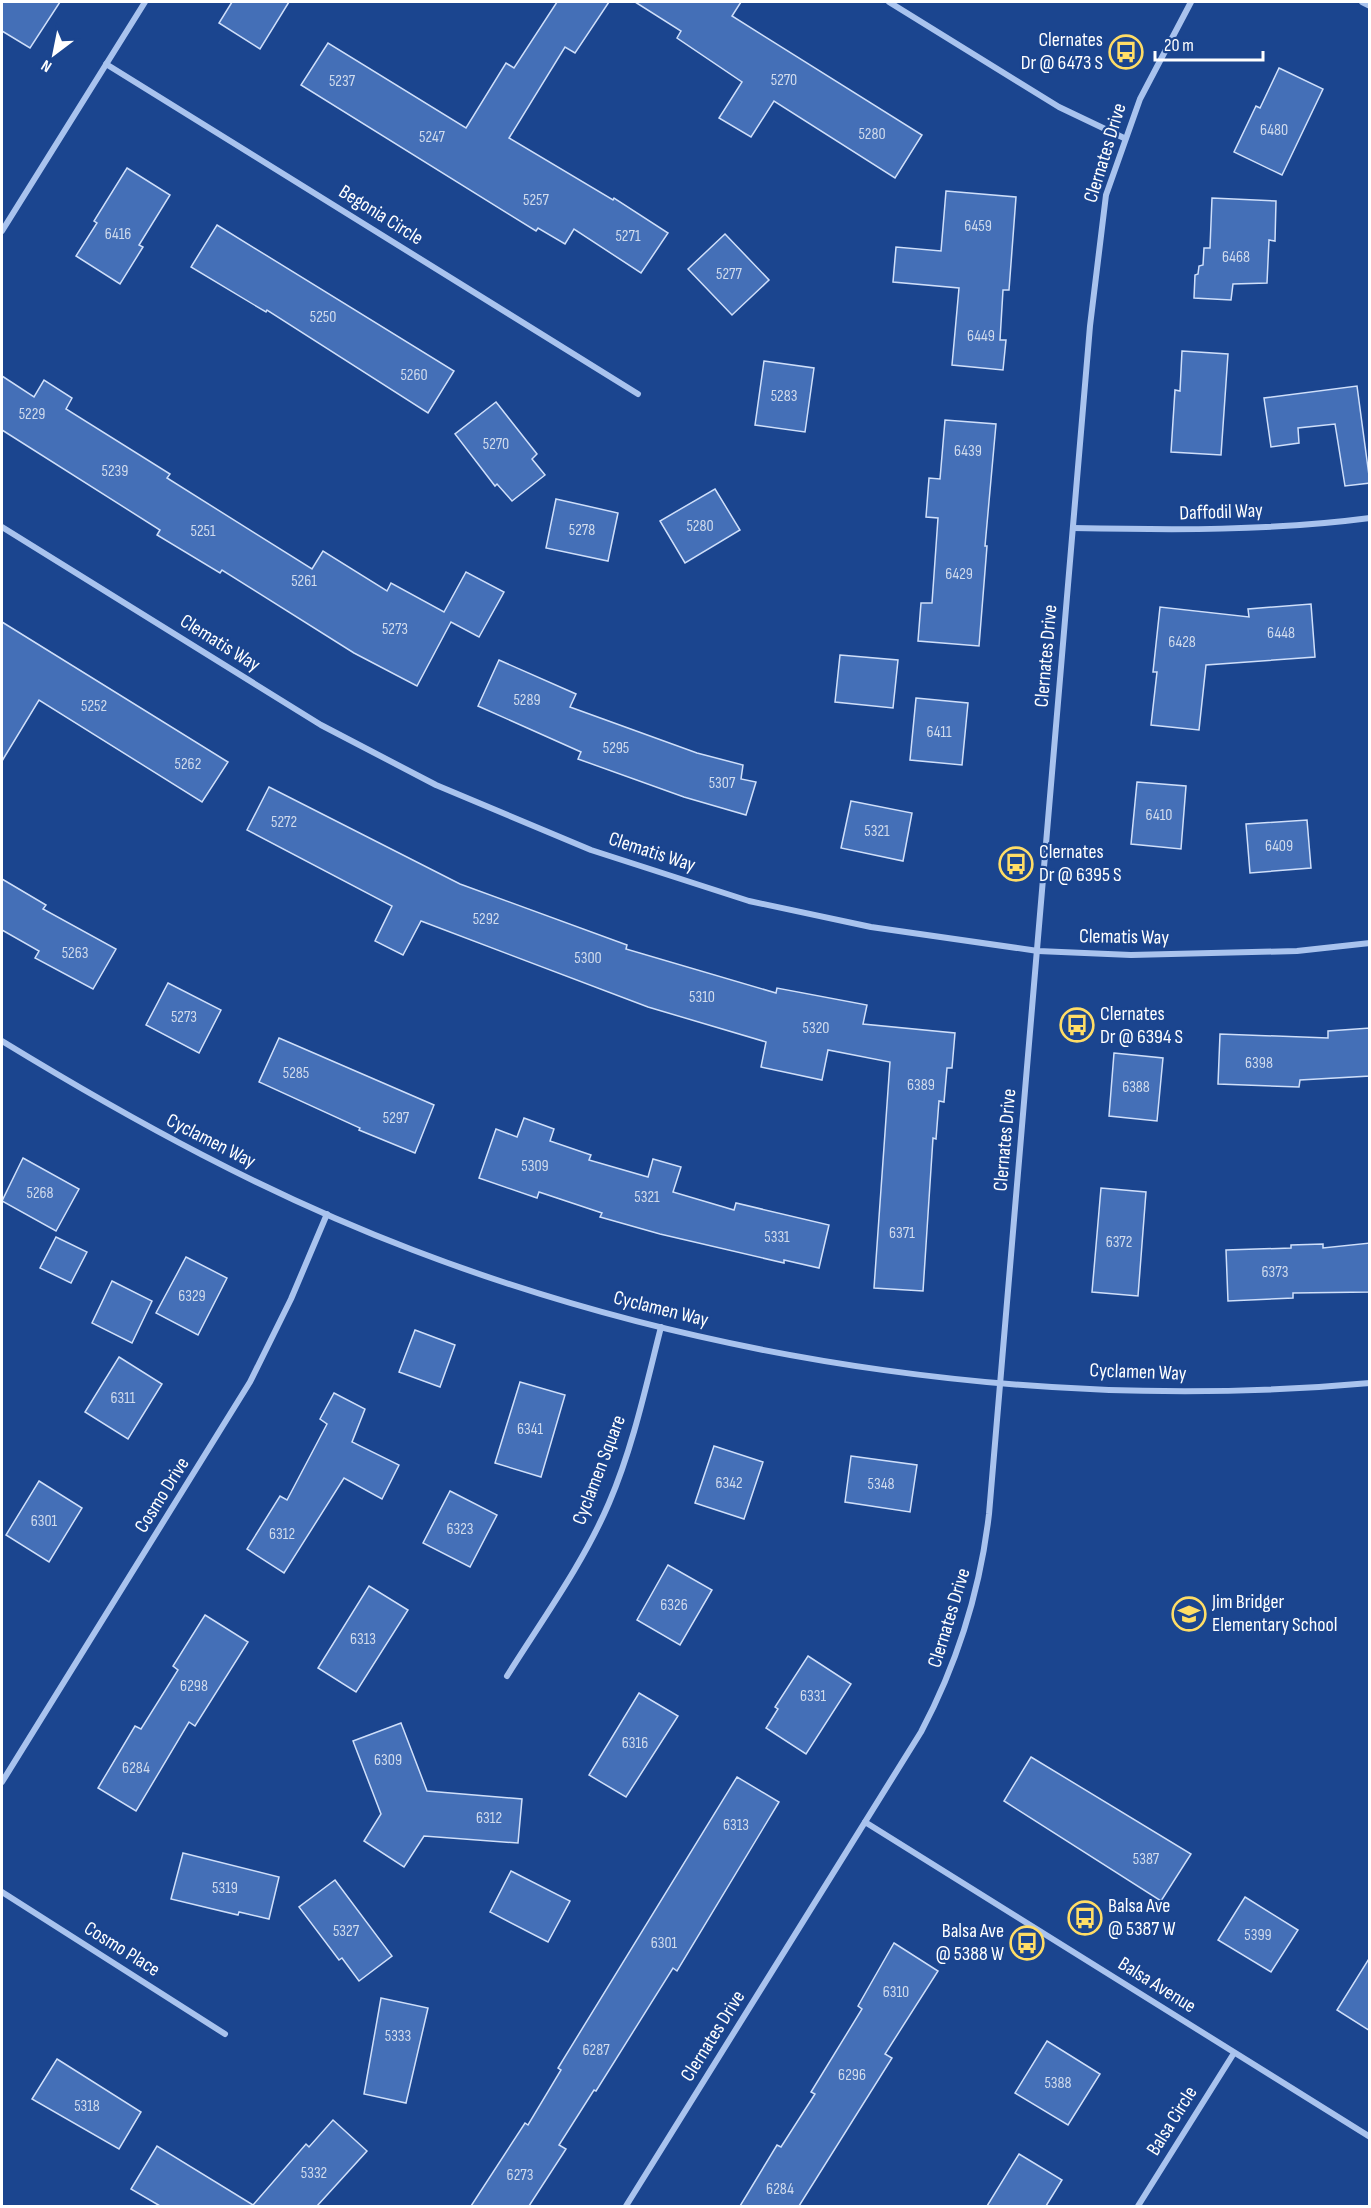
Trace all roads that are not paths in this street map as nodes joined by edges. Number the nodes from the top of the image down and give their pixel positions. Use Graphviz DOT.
graph roads {
  1 [pos="145,2"];
  2 [pos="889,2"];
  3 [pos="1191,2"];
  4 [pos="1362,2"];
  5 [pos="1370,6"];
  6 [pos="106,64"];
  7 [pos="1124,138"];
  8 [pos="2,231"];
  9 [pos="638,394"];
  10 [pos="1370,518"];
  11 [pos="2,527"];
  12 [pos="1073,528"];
  13 [pos="1370,943"];
  14 [pos="1038,951"];
  15 [pos="2,1041"];
  16 [pos="327,1214"];
  17 [pos="661,1327"];
  18 [pos="1001,1381"];
  19 [pos="1370,1383"];
  20 [pos="507,1677"];
  21 [pos="2,1782"];
  22 [pos="865,1822"];
  23 [pos="2,1892"];
  24 [pos="225,2034"];
  25 [pos="1234,2053"];
  26 [pos="1370,2137"];
  27 [pos="626,2206"];
  28 [pos="1138,2206"];
  1 -- 6 [label="street"];
  2 -- 7 [label="street"];
  3 -- 7 [label="street, Clernates Drive"];
  4 -- 5 [label="street"];
  6 -- 8 [label="street"];
  6 -- 9 [label="street, Begonia Circle"];
  7 -- 12 [label="street, Clernates Drive"];
  10 -- 12 [label="street, Daffodil Way"];
  11 -- 14 [label="street, Clematis Way"];
  12 -- 14 [label="street, Clernates Drive"];
  13 -- 14 [label="street, Clematis Way"];
  14 -- 18 [label="street, Clernates Drive"];
  15 -- 16 [label="street, Cyclamen Way"];
  16 -- 17 [label="street, Cyclamen Way"];
  16 -- 21 [label="street, Cosmo Drive"];
  17 -- 18 [label="street, Cyclamen Way"];
  17 -- 20 [label="street, Cyclamen Square"];
  18 -- 19 [label="street, Cyclamen Way"];
  18 -- 22 [label="street, Clernates Drive"];
  22 -- 25 [label="street, Balsa Avenue"];
  22 -- 27 [label="street, Clernates Drive"];
  23 -- 24 [label="street, Cosmo Place"];
  25 -- 26 [label="street, Balsa Avenue"];
  25 -- 28 [label="street, Balsa Circle"];
}
